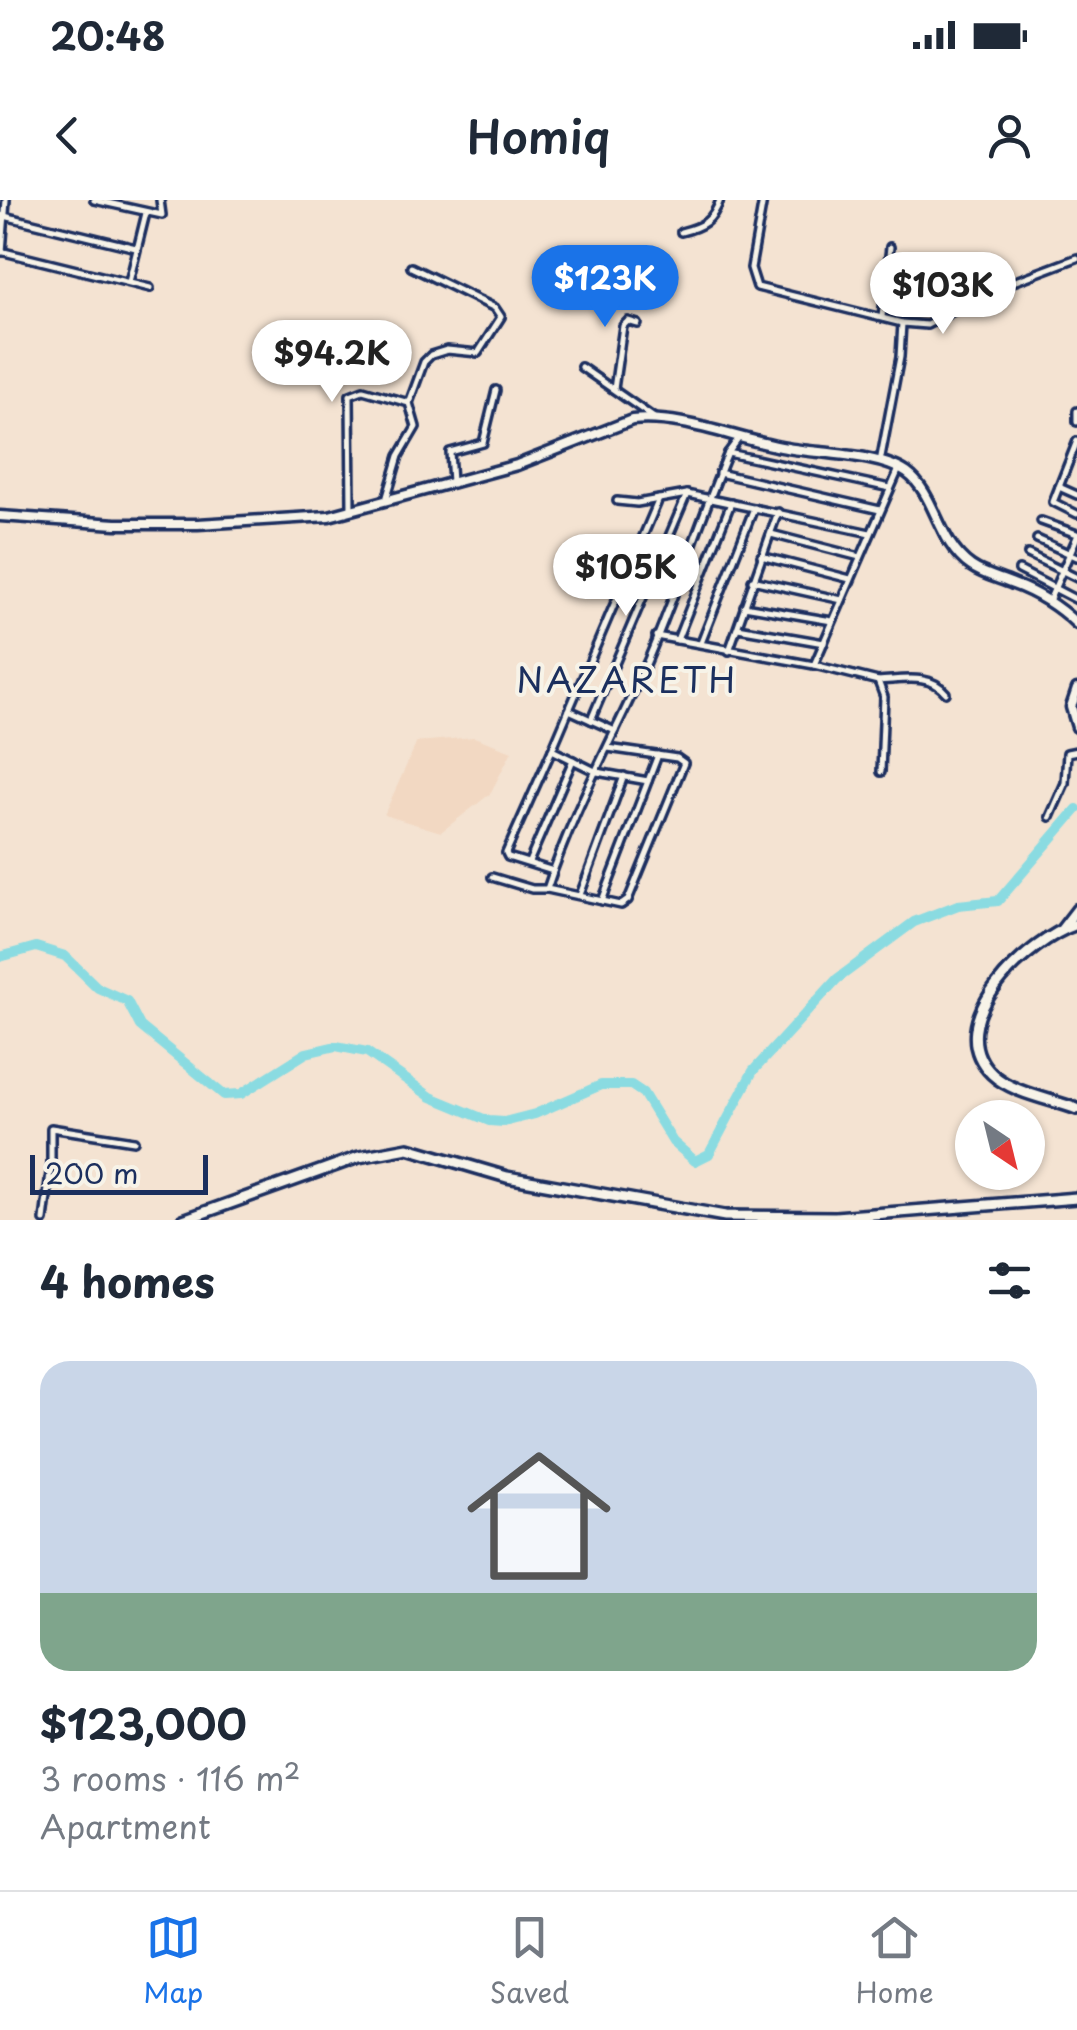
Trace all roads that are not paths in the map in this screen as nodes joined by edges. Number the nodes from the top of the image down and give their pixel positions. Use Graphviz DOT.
graph roads {
  1 [pos="6,200"];
  2 [pos="94,200"];
  3 [pos="160,200"];
  4 [pos="720,200"];
  5 [pos="763,200"];
  6 [pos="146,213"];
  7 [pos="2,216"];
  8 [pos="682,232"];
  9 [pos="890,247"];
  10 [pos="136,248"];
  11 [pos="1,252"];
  12 [pos="1077,258"];
  13 [pos="412,266"];
  14 [pos="129,282"];
  15 [pos="150,288"];
  16 [pos="882,317"];
  17 [pos="902,322"];
  18 [pos="638,324"];
  19 [pos="581,367"];
  20 [pos="496,390"];
  21 [pos="614,390"];
  22 [pos="408,403"];
  23 [pos="1077,411"];
  24 [pos="660,421"];
  25 [pos="1077,422"];
  26 [pos="740,438"];
  27 [pos="1077,442"];
  28 [pos="728,453"];
  29 [pos="1074,454"];
  30 [pos="880,462"];
  31 [pos="1065,468"];
  32 [pos="899,469"];
  33 [pos="1077,473"];
  34 [pos="719,474"];
  35 [pos="452,482"];
  36 [pos="890,488"];
  37 [pos="1058,488"];
  38 [pos="687,494"];
  39 [pos="1077,495"];
  40 [pos="659,499"];
  41 [pos="386,500"];
  42 [pos="711,500"];
  43 [pos="617,501"];
  44 [pos="730,503"];
  45 [pos="754,508"];
  46 [pos="351,510"];
  47 [pos="880,510"];
  48 [pos="778,512"];
  49 [pos="1077,514"];
  50 [pos="0,516"];
  51 [pos="1041,520"];
  52 [pos="870,533"];
  53 [pos="772,534"];
  54 [pos="1077,536"];
  55 [pos="1037,539"];
  56 [pos="1068,552"];
  57 [pos="1028,554"];
  58 [pos="761,556"];
  59 [pos="860,557"];
  60 [pos="1077,557"];
  61 [pos="1060,569"];
  62 [pos="1019,570"];
  63 [pos="1077,578"];
  64 [pos="850,579"];
  65 [pos="752,580"];
  66 [pos="1054,588"];
  67 [pos="842,600"];
  68 [pos="1077,600"];
  69 [pos="1049,601"];
  70 [pos="744,606"];
  71 [pos="832,621"];
  72 [pos="1077,624"];
  73 [pos="738,628"];
  74 [pos="656,636"];
  75 [pos="677,640"];
  76 [pos="824,642"];
  77 [pos="701,643"];
  78 [pos="729,651"];
  79 [pos="814,665"];
  80 [pos="878,680"];
  81 [pos="1077,688"];
  82 [pos="946,693"];
  83 [pos="569,710"];
  84 [pos="591,720"];
  85 [pos="1077,727"];
  86 [pos="615,731"];
  87 [pos="608,748"];
  88 [pos="552,750"];
  89 [pos="1077,751"];
  90 [pos="658,755"];
  91 [pos="572,760"];
  92 [pos="597,772"];
  93 [pos="882,772"];
  94 [pos="624,776"];
  95 [pos="648,781"];
  96 [pos="1050,817"];
  97 [pos="529,862"];
  98 [pos="553,871"];
  99 [pos="492,877"];
  100 [pos="547,889"];
  101 [pos="580,896"];
  102 [pos="602,901"];
  103 [pos="1077,910"];
  104 [pos="1077,924"];
  105 [pos="1060,930"];
  106 [pos="1077,1109"];
  107 [pos="134,1141"];
  108 [pos="1077,1198"];
  109 [pos="44,1220"];
  110 [pos="184,1220"];
  1 -- 7 [label="street"];
  2 -- 6 [label="street"];
  3 -- 6 [label="street"];
  4 -- 8 [label="street"];
  5 -- 16 [label="street"];
  6 -- 10 [label="street"];
  7 -- 10 [label="street"];
  7 -- 11 [label="street"];
  9 -- 16 [label="street"];
  10 -- 14 [label="street"];
  11 -- 14 [label="street"];
  12 -- 17 [label="street"];
  13 -- 22 [label="street"];
  14 -- 15 [label="street"];
  16 -- 17 [label="street"];
  17 -- 30 [label="street"];
  18 -- 21 [label="street"];
  19 -- 21 [label="street"];
  20 -- 35 [label="street"];
  21 -- 24 [label="street"];
  22 -- 41 [label="street"];
  22 -- 46 [label="street"];
  23 -- 25 [label="street"];
  24 -- 26 [label="main road"];
  24 -- 35 [label="main road"];
  26 -- 28 [label="street"];
  26 -- 30 [label="main road"];
  27 -- 29 [label="street"];
  28 -- 34 [label="street"];
  28 -- 36 [label="street"];
  29 -- 31 [label="street"];
  30 -- 32 [label="main road"];
  31 -- 33 [label="street"];
  31 -- 37 [label="street"];
  32 -- 36 [label="street"];
  32 -- 69 [label="main road"];
  34 -- 42 [label="street"];
  34 -- 47 [label="street"];
  35 -- 41 [label="main road"];
  36 -- 47 [label="street"];
  37 -- 39 [label="street"];
  37 -- 49 [label="street"];
  38 -- 40 [label="street"];
  38 -- 42 [label="street"];
  38 -- 84 [label="street"];
  40 -- 43 [label="street"];
  40 -- 83 [label="street"];
  41 -- 46 [label="main road"];
  42 -- 44 [label="street"];
  42 -- 74 [label="street"];
  44 -- 45 [label="street"];
  44 -- 75 [label="street"];
  45 -- 48 [label="street"];
  45 -- 77 [label="street"];
  46 -- 50 [label="main road"];
  47 -- 52 [label="street"];
  48 -- 52 [label="street"];
  48 -- 53 [label="street"];
  51 -- 54 [label="street"];
  52 -- 59 [label="street"];
  53 -- 58 [label="street"];
  53 -- 59 [label="street"];
  54 -- 56 [label="street"];
  55 -- 56 [label="street"];
  56 -- 60 [label="street"];
  56 -- 61 [label="street"];
  57 -- 61 [label="street"];
  58 -- 64 [label="street"];
  58 -- 65 [label="street"];
  59 -- 64 [label="street"];
  61 -- 63 [label="street"];
  61 -- 66 [label="street"];
  62 -- 66 [label="street"];
  64 -- 67 [label="street"];
  65 -- 67 [label="street"];
  65 -- 70 [label="street"];
  66 -- 68 [label="street"];
  66 -- 69 [label="street"];
  67 -- 71 [label="street"];
  69 -- 72 [label="main road"];
  70 -- 71 [label="street"];
  70 -- 73 [label="street"];
  71 -- 76 [label="street"];
  73 -- 76 [label="street"];
  73 -- 78 [label="street"];
  74 -- 75 [label="street"];
  74 -- 86 [label="street"];
  75 -- 77 [label="street"];
  76 -- 79 [label="street"];
  77 -- 78 [label="street"];
  78 -- 79 [label="street"];
  79 -- 80 [label="street"];
  80 -- 82 [label="street"];
  80 -- 93 [label="street"];
  81 -- 85 [label="main road"];
  83 -- 84 [label="street"];
  83 -- 88 [label="street"];
  84 -- 86 [label="street"];
  86 -- 87 [label="street"];
  87 -- 90 [label="street"];
  87 -- 92 [label="street"];
  88 -- 91 [label="street"];
  88 -- 97 [label="street"];
  89 -- 96 [label="street"];
  90 -- 95 [label="street"];
  90 -- 102 [label="street"];
  91 -- 92 [label="street"];
  91 -- 97 [label="street"];
  92 -- 94 [label="street"];
  92 -- 98 [label="street"];
  94 -- 95 [label="street"];
  94 -- 101 [label="street"];
  95 -- 102 [label="street"];
  97 -- 98 [label="street"];
  98 -- 100 [label="street"];
  99 -- 100 [label="street"];
  100 -- 101 [label="street"];
  101 -- 102 [label="street"];
  103 -- 105 [label="main road"];
  104 -- 105 [label="main road"];
  105 -- 106 [label="main road"];
  107 -- 109 [label="street"];
  108 -- 110 [label="main road"];
}
